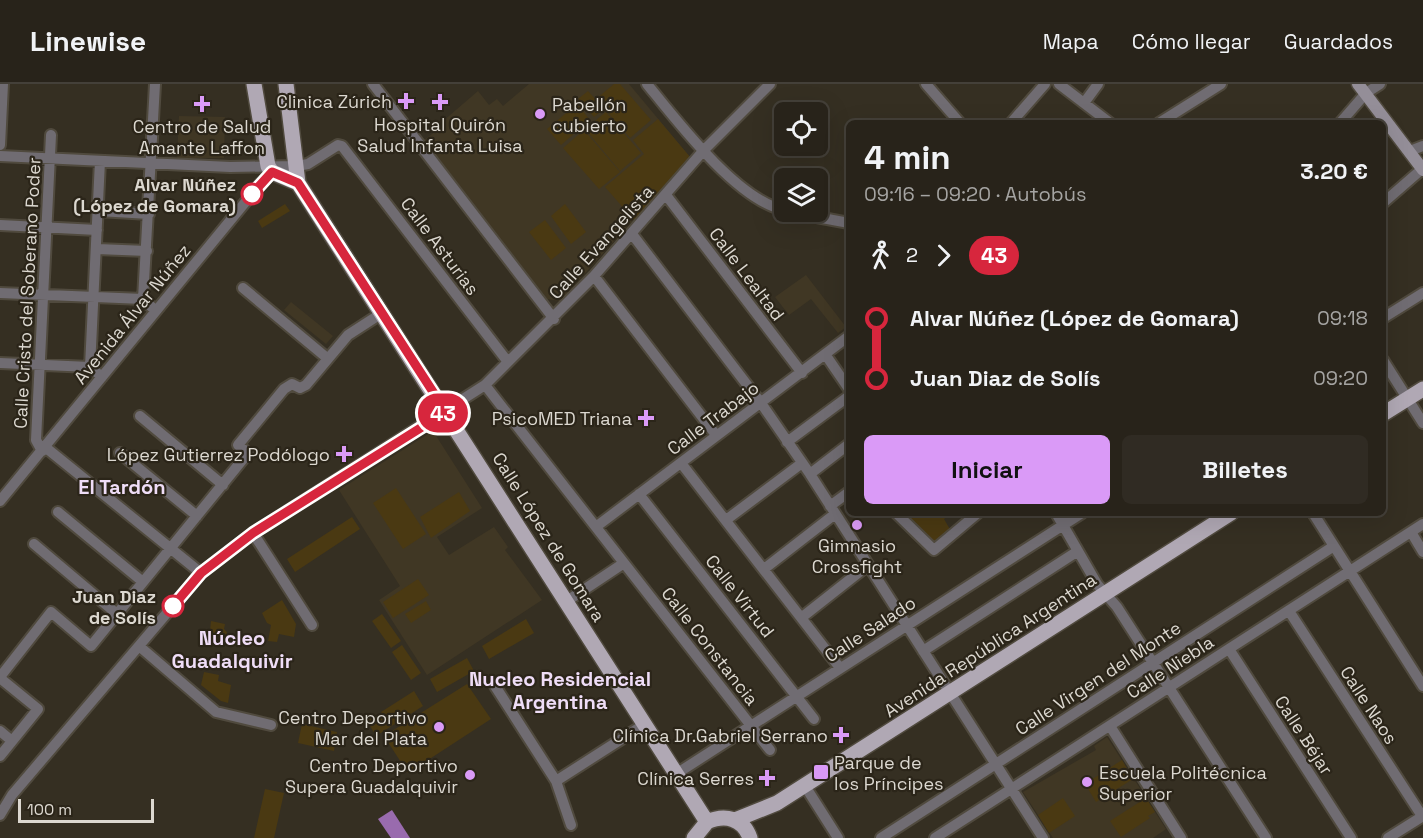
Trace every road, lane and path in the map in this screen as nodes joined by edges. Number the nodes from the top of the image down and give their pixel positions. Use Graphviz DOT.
graph roads {
  1 [pos="3,84"];
  2 [pos="155,84"];
  3 [pos="254,84"];
  4 [pos="286,84"];
  5 [pos="373,84"];
  6 [pos="647,84"];
  7 [pos="926,84"];
  8 [pos="1045,84"];
  9 [pos="1059,84"];
  10 [pos="1098,84"];
  11 [pos="1221,84"];
  12 [pos="1380,84"];
  13 [pos="765,85"];
  14 [pos="1362,89"];
  15 [pos="1084,103"];
  16 [pos="957,120"];
  17 [pos="1014,120"];
  18 [pos="1106,120"];
  19 [pos="1164,120"];
  20 [pos="1342,120"];
  21 [pos="51,135"];
  22 [pos="0,145"];
  23 [pos="1423,146"];
  24 [pos="346,149"];
  25 [pos="704,150"];
  26 [pos="1410,151"];
  27 [pos="0,156"];
  28 [pos="50,159"];
  29 [pos="296,160"];
  30 [pos="100,161"];
  31 [pos="151,164"];
  32 [pos="1422,166"];
  33 [pos="273,168"];
  34 [pos="298,183"];
  35 [pos="666,195"];
  36 [pos="1386,200"];
  37 [pos="774,207"];
  38 [pos="99,211"];
  39 [pos="148,214"];
  40 [pos="828,219"];
  41 [pos="846,222"];
  42 [pos="0,225"];
  43 [pos="46,227"];
  44 [pos="97,230"];
  45 [pos="632,234"];
  46 [pos="97,249"];
  47 [pos="147,251"];
  48 [pos="594,276"];
  49 [pos="243,288"];
  50 [pos="0,293"];
  51 [pos="43,293"];
  52 [pos="1423,293"];
  53 [pos="94,298"];
  54 [pos="143,299"];
  55 [pos="156,311"];
  56 [pos="382,313"];
  57 [pos="1386,316"];
  58 [pos="554,319"];
  59 [pos="846,338"];
  60 [pos="825,354"];
  61 [pos="327,358"];
  62 [pos="508,362"];
  63 [pos="0,363"];
  64 [pos="39,365"];
  65 [pos="1386,365"];
  66 [pos="90,367"];
  67 [pos="802,373"];
  68 [pos="102,377"];
  69 [pos="485,385"];
  70 [pos="846,385"];
  71 [pos="1423,389"];
  72 [pos="846,398"];
  73 [pos="1407,399"];
  74 [pos="760,403"];
  75 [pos="446,412"];
  76 [pos="1386,412"];
  77 [pos="140,416"];
  78 [pos="1423,423"];
  79 [pos="716,435"];
  80 [pos="788,442"];
  81 [pos="846,446"];
  82 [pos="44,449"];
  83 [pos="120,453"];
  84 [pos="681,463"];
  85 [pos="802,463"];
  86 [pos="810,474"];
  87 [pos="223,485"];
  88 [pos="639,494"];
  89 [pos="846,495"];
  90 [pos="0,501"];
  91 [pos="833,510"];
  92 [pos="58,512"];
  93 [pos="197,516"];
  94 [pos="899,516"];
  95 [pos="974,516"];
  96 [pos="1058,516"];
  97 [pos="1078,516"];
  98 [pos="1226,516"];
  99 [pos="1315,516"];
  100 [pos="726,520"];
  101 [pos="1423,524"];
  102 [pos="597,526"];
  103 [pos="1063,526"];
  104 [pos="1411,532"];
  105 [pos="253,533"];
  106 [pos="34,544"];
  107 [pos="1334,546"];
  108 [pos="170,550"];
  109 [pos="1078,551"];
  110 [pos="1423,552"];
  111 [pos="624,563"];
  112 [pos="867,566"];
  113 [pos="764,569"];
  114 [pos="1350,572"];
  115 [pos="201,573"];
  116 [pos="143,582"];
  117 [pos="1106,594"];
  118 [pos="567,601"];
  119 [pos="1289,611"];
  120 [pos="117,614"];
  121 [pos="801,618"];
  122 [pos="312,625"];
  123 [pos="906,626"];
  124 [pos="139,646"];
  125 [pos="1229,649"];
  126 [pos="923,651"];
  127 [pos="1152,663"];
  128 [pos="840,668"];
  129 [pos="0,677"];
  130 [pos="495,686"];
  131 [pos="1423,686"];
  132 [pos="1169,688"];
  133 [pos="952,694"];
  134 [pos="797,696"];
  135 [pos="814,719"];
  136 [pos="645,724"];
  137 [pos="272,725"];
  138 [pos="752,725"];
  139 [pos="1110,726"];
  140 [pos="0,731"];
  141 [pos="12,741"];
  142 [pos="770,750"];
  143 [pos="0,756"];
  144 [pos="996,764"];
  145 [pos="676,774"];
  146 [pos="556,781"];
  147 [pos="805,786"];
  148 [pos="1012,789"];
  149 [pos="769,809"];
  150 [pos="0,815"];
  151 [pos="1422,816"];
  152 [pos="735,820"];
  153 [pos="707,822"];
  154 [pos="571,825"];
  155 [pos="938,837"];
  156 [pos="694,838"];
  157 [pos="751,838"];
  158 [pos="838,838"];
  159 [pos="881,838"];
  160 [pos="1043,838"];
  161 [pos="1182,838"];
  162 [pos="1266,838"];
  163 [pos="1351,838"];
  164 [pos="1388,838"];
  1 -- 22 [label="street"];
  2 -- 31 [label="street"];
  3 -- 33 [label="main road"];
  4 -- 29 [label="main road"];
  5 -- 58 [label="street"];
  6 -- 25 [label="street"];
  7 -- 16 [label="street"];
  8 -- 17 [label="street"];
  9 -- 15 [label="street"];
  10 -- 15 [label="street"];
  11 -- 19 [label="street"];
  12 -- 14 [label="street"];
  13 -- 25 [label="street, Calle Evangelista"];
  14 -- 20 [label="street"];
  14 -- 26 [label="main road"];
  15 -- 18 [label="street"];
  21 -- 28 [label="street, Calle Cristo del Soberano Poder"];
  23 -- 26 [label="street"];
  24 -- 29 [label="street, Avenida Álvar Núñez"];
  24 -- 62 [label="street, Calle Asturias"];
  25 -- 35 [label="street, Calle Evangelista"];
  25 -- 37 [label="street"];
  26 -- 32 [label="main road"];
  27 -- 28 [label="street"];
  28 -- 30 [label="street"];
  28 -- 43 [label="street, Calle Cristo del Soberano Poder"];
  29 -- 33 [label="street, Avenida Álvar Núñez"];
  29 -- 34 [label="main road"];
  30 -- 31 [label="street"];
  30 -- 38 [label="street"];
  31 -- 33 [label="street"];
  31 -- 39 [label="street"];
  32 -- 36 [label="street"];
  33 -- 34 [label="main road"];
  33 -- 55 [label="street, Avenida Álvar Núñez"];
  34 -- 56 [label="main road, Calle López de Gomara"];
  35 -- 45 [label="street, Calle Evangelista"];
  35 -- 67 [label="street, Calle Lealtad"];
  38 -- 39 [label="street"];
  38 -- 44 [label="street"];
  39 -- 47 [label="street"];
  40 -- 41 [label="street"];
  42 -- 43 [label="street"];
  43 -- 44 [label="street"];
  43 -- 51 [label="street, Calle Cristo del Soberano Poder"];
  44 -- 46 [label="street"];
  45 -- 48 [label="street, Calle Evangelista"];
  45 -- 74 [label="street"];
  46 -- 47 [label="street"];
  46 -- 53 [label="street"];
  47 -- 54 [label="street"];
  48 -- 58 [label="street, Calle Evangelista"];
  48 -- 79 [label="street"];
  49 -- 61 [label="street"];
  50 -- 51 [label="street"];
  51 -- 53 [label="street"];
  51 -- 64 [label="street, Calle Cristo del Soberano Poder"];
  52 -- 57 [label="street"];
  53 -- 54 [label="street"];
  53 -- 66 [label="street"];
  54 -- 55 [label="street"];
  55 -- 68 [label="street, Avenida Álvar Núñez"];
  56 -- 61 [label="street"];
  56 -- 75 [label="main road, Calle López de Gomara"];
  58 -- 62 [label="street, Calle Evangelista"];
  59 -- 60 [label="street, Calle Trabajo"];
  60 -- 67 [label="street, Calle Trabajo"];
  60 -- 70 [label="street"];
  61 -- 87 [label="street"];
  62 -- 69 [label="street, Calle Evangelista"];
  63 -- 64 [label="street"];
  64 -- 66 [label="street"];
  64 -- 82 [label="street, Calle Cristo del Soberano Poder"];
  65 -- 73 [label="street"];
  66 -- 68 [label="street"];
  67 -- 74 [label="street, Calle Trabajo"];
  68 -- 82 [label="street, Avenida Álvar Núñez"];
  69 -- 75 [label="street, Calle Evangelista"];
  69 -- 102 [label="street, Calle Constancia"];
  71 -- 73 [label="main road"];
  72 -- 80 [label="street"];
  73 -- 76 [label="main road"];
  73 -- 78 [label="street"];
  74 -- 79 [label="street, Calle Trabajo"];
  74 -- 80 [label="street"];
  75 -- 105 [label="street, Calle Evangelista"];
  75 -- 118 [label="main road, Calle López de Gomara"];
  77 -- 87 [label="street"];
  79 -- 84 [label="street, Calle Trabajo"];
  80 -- 85 [label="street"];
  81 -- 86 [label="street"];
  82 -- 90 [label="street, Avenida Álvar Núñez"];
  82 -- 108 [label="street"];
  83 -- 93 [label="street"];
  84 -- 88 [label="street, Calle Trabajo"];
  84 -- 100 [label="street"];
  85 -- 86 [label="street"];
  85 -- 100 [label="street"];
  86 -- 91 [label="street"];
  87 -- 93 [label="street"];
  88 -- 102 [label="street, Calle Trabajo"];
  88 -- 134 [label="street, Calle Virtud"];
  89 -- 91 [label="street"];
  91 -- 112 [label="street"];
  91 -- 113 [label="street"];
  92 -- 116 [label="street"];
  93 -- 108 [label="street"];
  94 -- 95 [label="street"];
  96 -- 103 [label="street"];
  97 -- 103 [label="street, Calle Salado"];
  98 -- 117 [label="main road, Avenida República Argentina"];
  99 -- 107 [label="street"];
  100 -- 113 [label="street"];
  101 -- 104 [label="street, Calle Niebla"];
  102 -- 111 [label="street, Calle Constancia"];
  103 -- 109 [label="street"];
  103 -- 123 [label="street, Calle Salado"];
  104 -- 110 [label="street"];
  104 -- 114 [label="street, Calle Niebla"];
  105 -- 115 [label="street, Calle Evangelista"];
  105 -- 122 [label="street"];
  106 -- 120 [label="street"];
  107 -- 114 [label="street"];
  107 -- 127 [label="street, Calle Virgen del Monte"];
  108 -- 115 [label="street"];
  108 -- 116 [label="street"];
  109 -- 117 [label="street"];
  109 -- 126 [label="street"];
  111 -- 118 [label="street"];
  111 -- 138 [label="street, Calle Constancia"];
  112 -- 121 [label="street"];
  112 -- 123 [label="street"];
  113 -- 121 [label="street"];
  114 -- 119 [label="street, Calle Niebla"];
  114 -- 131 [label="street"];
  115 -- 124 [label="street, Calle Evangelista"];
  116 -- 120 [label="street"];
  117 -- 127 [label="street"];
  117 -- 133 [label="main road, Avenida República Argentina"];
  118 -- 136 [label="main road, Calle López de Gomara"];
  119 -- 125 [label="street, Calle Niebla"];
  119 -- 151 [label="street, Calle Naos"];
  120 -- 129 [label="street"];
  121 -- 128 [label="street"];
  123 -- 126 [label="street"];
  123 -- 128 [label="street, Calle Salado"];
  124 -- 137 [label="street"];
  124 -- 150 [label="street, Calle Evangelista"];
  125 -- 132 [label="street, Calle Niebla"];
  125 -- 163 [label="street, Calle Béjar"];
  126 -- 133 [label="street"];
  127 -- 132 [label="street"];
  127 -- 144 [label="street, Calle Virgen del Monte"];
  128 -- 134 [label="street, Calle Salado"];
  129 -- 141 [label="street"];
  130 -- 146 [label="street"];
  132 -- 139 [label="street, Calle Niebla"];
  132 -- 162 [label="street"];
  133 -- 144 [label="street"];
  133 -- 147 [label="main road, Avenida República Argentina"];
  134 -- 135 [label="street, Calle Virtud"];
  134 -- 138 [label="street, Calle Salado"];
  136 -- 145 [label="main road, Calle López de Gomara"];
  136 -- 146 [label="street"];
  138 -- 142 [label="street, Calle Constancia"];
  138 -- 145 [label="street, Calle Salado"];
  139 -- 148 [label="street, Calle Niebla"];
  139 -- 161 [label="street"];
  140 -- 141 [label="street"];
  141 -- 143 [label="street"];
  144 -- 148 [label="street"];
  144 -- 159 [label="street, Calle Virgen del Monte"];
  145 -- 153 [label="main road, Calle López de Gomara"];
  146 -- 154 [label="street"];
  147 -- 149 [label="main road, Avenida República Argentina"];
  147 -- 158 [label="street"];
  148 -- 155 [label="street, Calle Niebla"];
  148 -- 160 [label="street"];
  149 -- 152 [label="main road, Avenida República Argentina"];
  149 -- 157 [label="main road, Avenida República Argentina"];
  151 -- 164 [label="street"];
  152 -- 153 [label="main road, Avenida República Argentina"];
  152 -- 157 [label="main road"];
  153 -- 156 [label="main road"];
}
